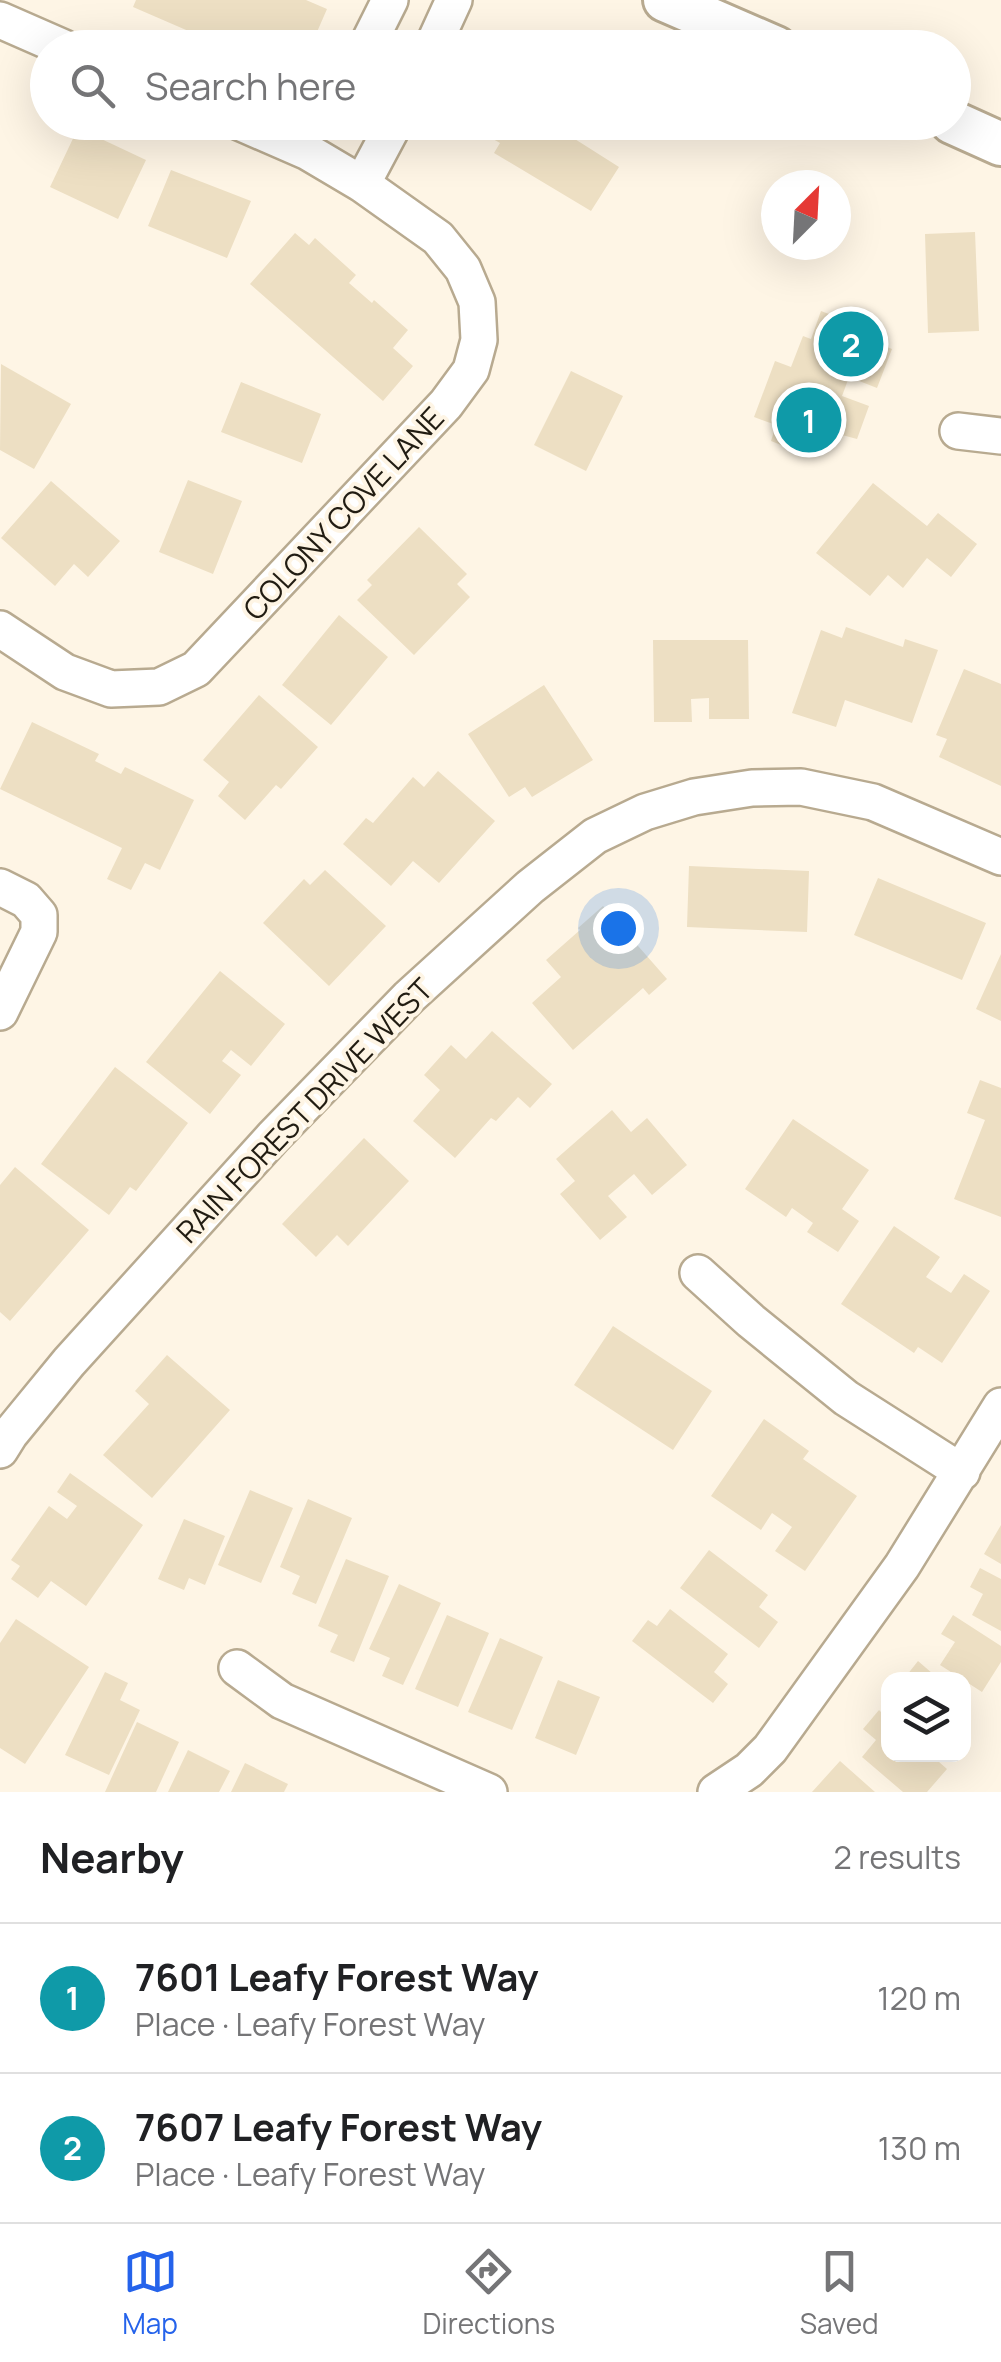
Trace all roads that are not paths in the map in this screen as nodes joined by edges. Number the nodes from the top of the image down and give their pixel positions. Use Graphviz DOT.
graph roads {
  1 [pos="390,0"];
  2 [pos="454,0"];
  3 [pos="665,0"];
  4 [pos="0,20"];
  5 [pos="375,30"];
  6 [pos="440,30"];
  7 [pos="734,30"];
  8 [pos="30,33"];
  9 [pos="971,131"];
  10 [pos="319,140"];
  11 [pos="385,140"];
  12 [pos="1001,144"];
  13 [pos="362,184"];
  14 [pos="958,431"];
  15 [pos="1001,436"];
  16 [pos="0,629"];
  17 [pos="1001,856"];
  18 [pos="0,888"];
  19 [pos="0,1012"];
  20 [pos="698,1273"];
  21 [pos="1001,1406"];
  22 [pos="0,1450"];
  23 [pos="962,1472"];
  24 [pos="238,1668"];
  25 [pos="489,1792"];
  26 [pos="716,1792"];
  1 -- 5 [label="street"];
  2 -- 6 [label="street"];
  3 -- 7 [label="street"];
  4 -- 8 [label="street"];
  9 -- 12 [label="street"];
  10 -- 13 [label="street, COLONY COVE LANE"];
  11 -- 13 [label="street"];
  13 -- 16 [label="street, COLONY COVE LANE"];
  14 -- 15 [label="street"];
  17 -- 22 [label="street, RAIN FOREST DRIVE WEST"];
  18 -- 19 [label="street"];
  20 -- 23 [label="street"];
  21 -- 23 [label="street"];
  23 -- 26 [label="street"];
  24 -- 25 [label="street"];
}
